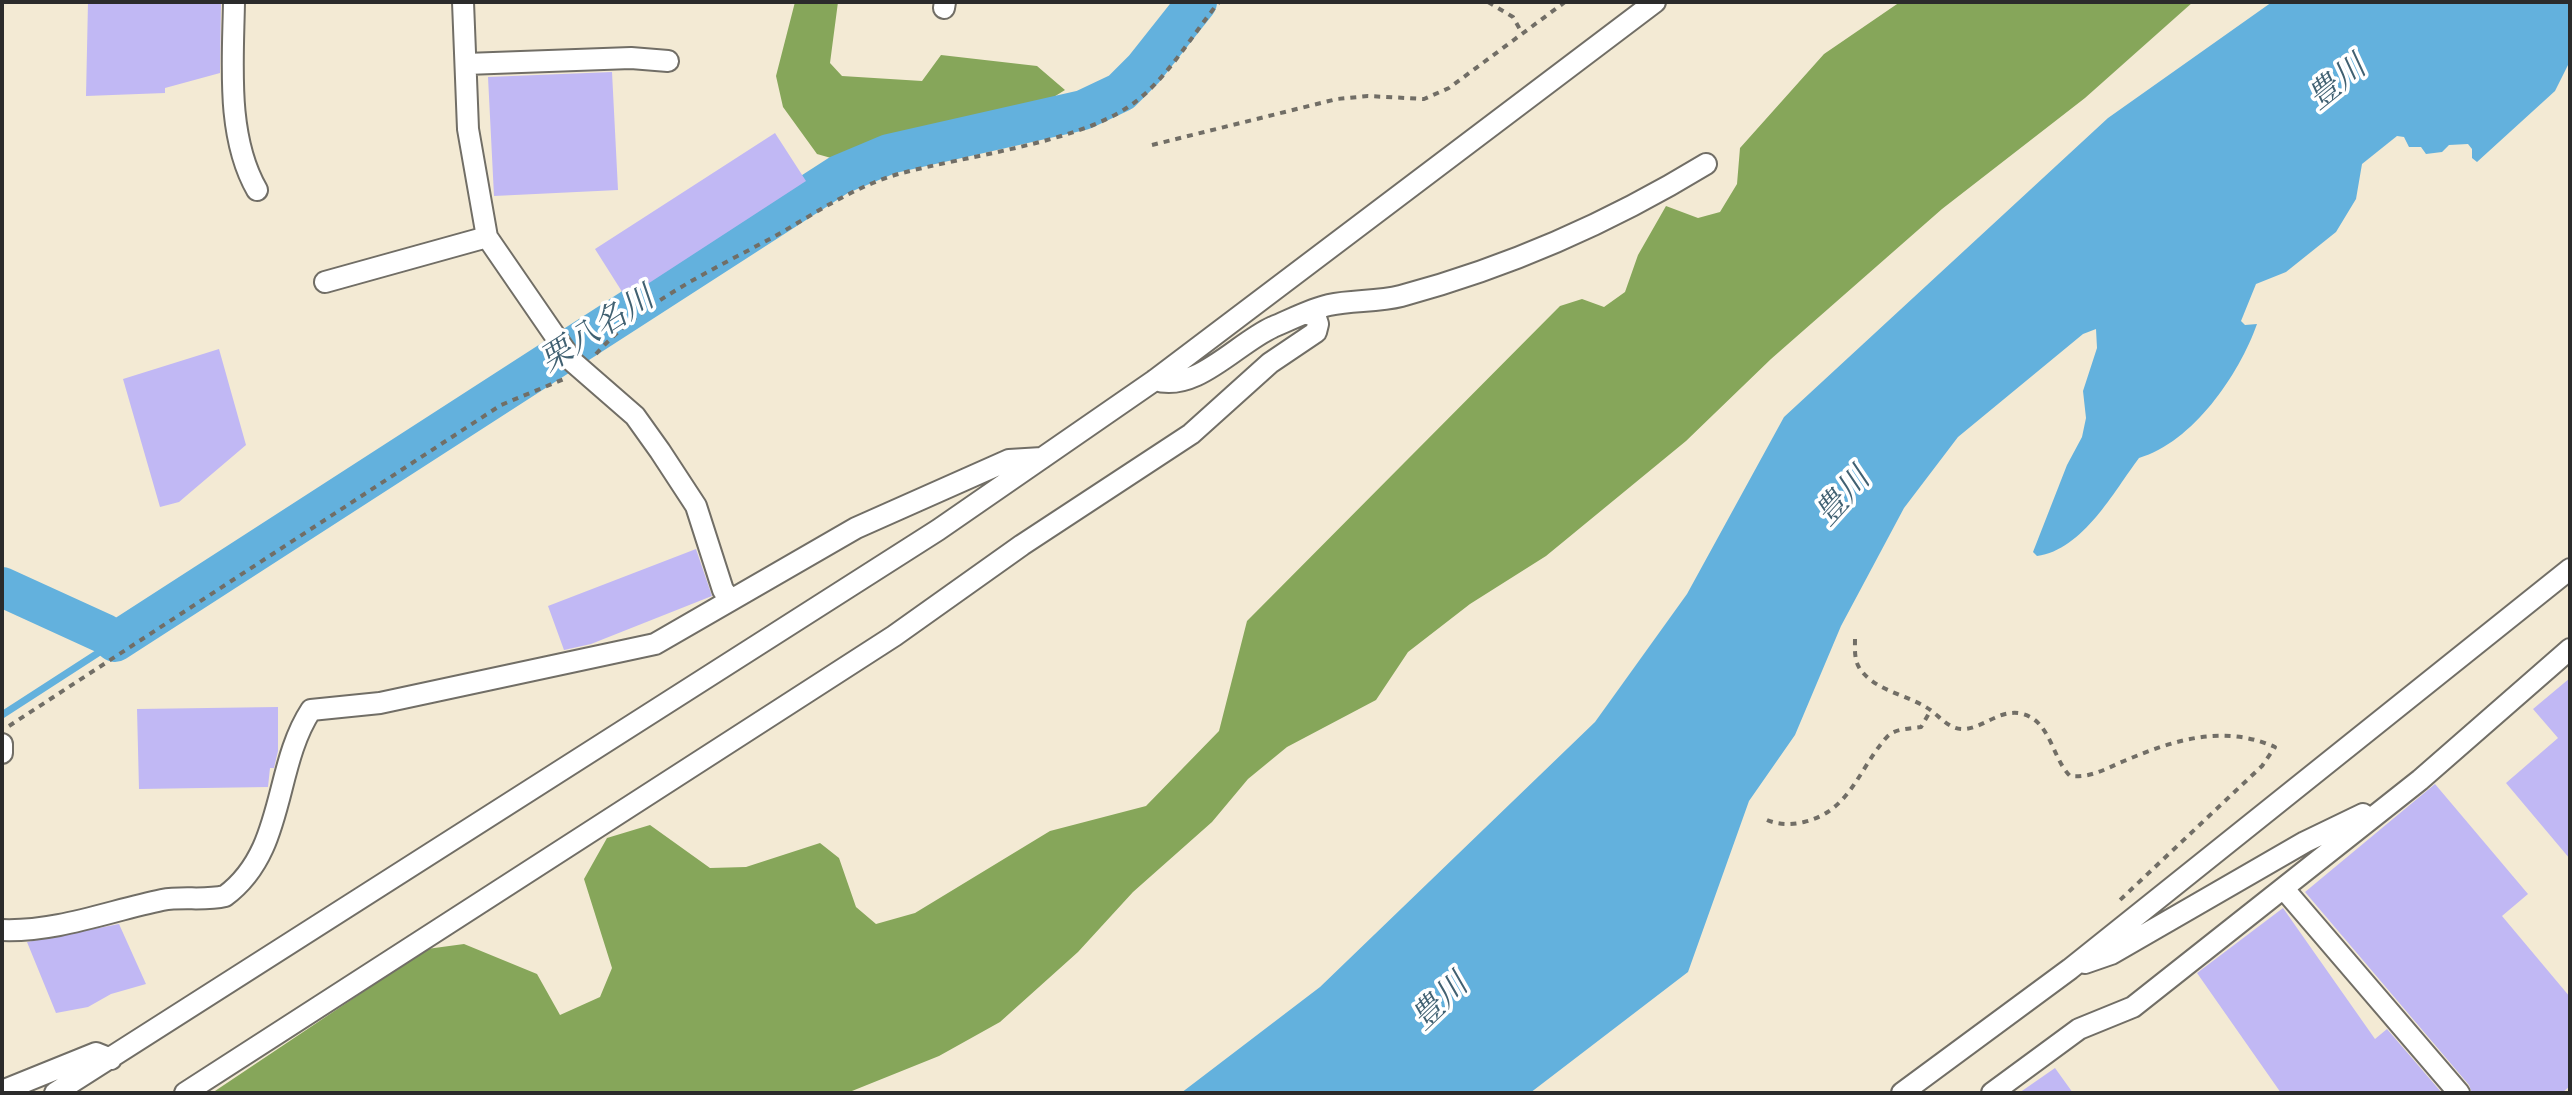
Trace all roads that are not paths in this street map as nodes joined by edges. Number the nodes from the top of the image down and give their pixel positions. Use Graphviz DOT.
graph roads {
  1 [pos="234,2"];
  2 [pos="463,2"];
  3 [pos="1655,2"];
  4 [pos="668,61"];
  5 [pos="466,64"];
  6 [pos="1706,164"];
  7 [pos="257,190"];
  8 [pos="487,237"];
  9 [pos="325,282"];
  10 [pos="1307,314"];
  11 [pos="1155,380"];
  12 [pos="1046,457"];
  13 [pos="2570,569"];
  14 [pos="730,599"];
  15 [pos="2570,649"];
  16 [pos="2,744"];
  17 [pos="2,753"];
  18 [pos="2391,800"];
  19 [pos="2284,889"];
  20 [pos="2,930"];
  21 [pos="2070,969"];
  22 [pos="111,1059"];
  23 [pos="2,1091"];
  24 [pos="55,1093"];
  25 [pos="185,1093"];
  26 [pos="1902,1093"];
  27 [pos="1992,1093"];
  28 [pos="2459,1093"];
  1 -- 7 [label="street"];
  2 -- 5 [label="street"];
  3 -- 11 [label="street"];
  4 -- 5 [label="street"];
  5 -- 8 [label="street"];
  6 -- 10 [label="street"];
  8 -- 9 [label="street"];
  8 -- 14 [label="street"];
  10 -- 11 [label="street"];
  10 -- 25 [label="street"];
  11 -- 12 [label="street"];
  12 -- 14 [label="street"];
  12 -- 22 [label="street"];
  13 -- 21 [label="street"];
  14 -- 20 [label="street"];
  15 -- 18 [label="street"];
  16 -- 17 [label="street"];
  18 -- 19 [label="street"];
  18 -- 21 [label="street"];
  19 -- 27 [label="street"];
  19 -- 28 [label="street"];
  21 -- 26 [label="street"];
  22 -- 23 [label="street"];
  22 -- 24 [label="street"];
}
